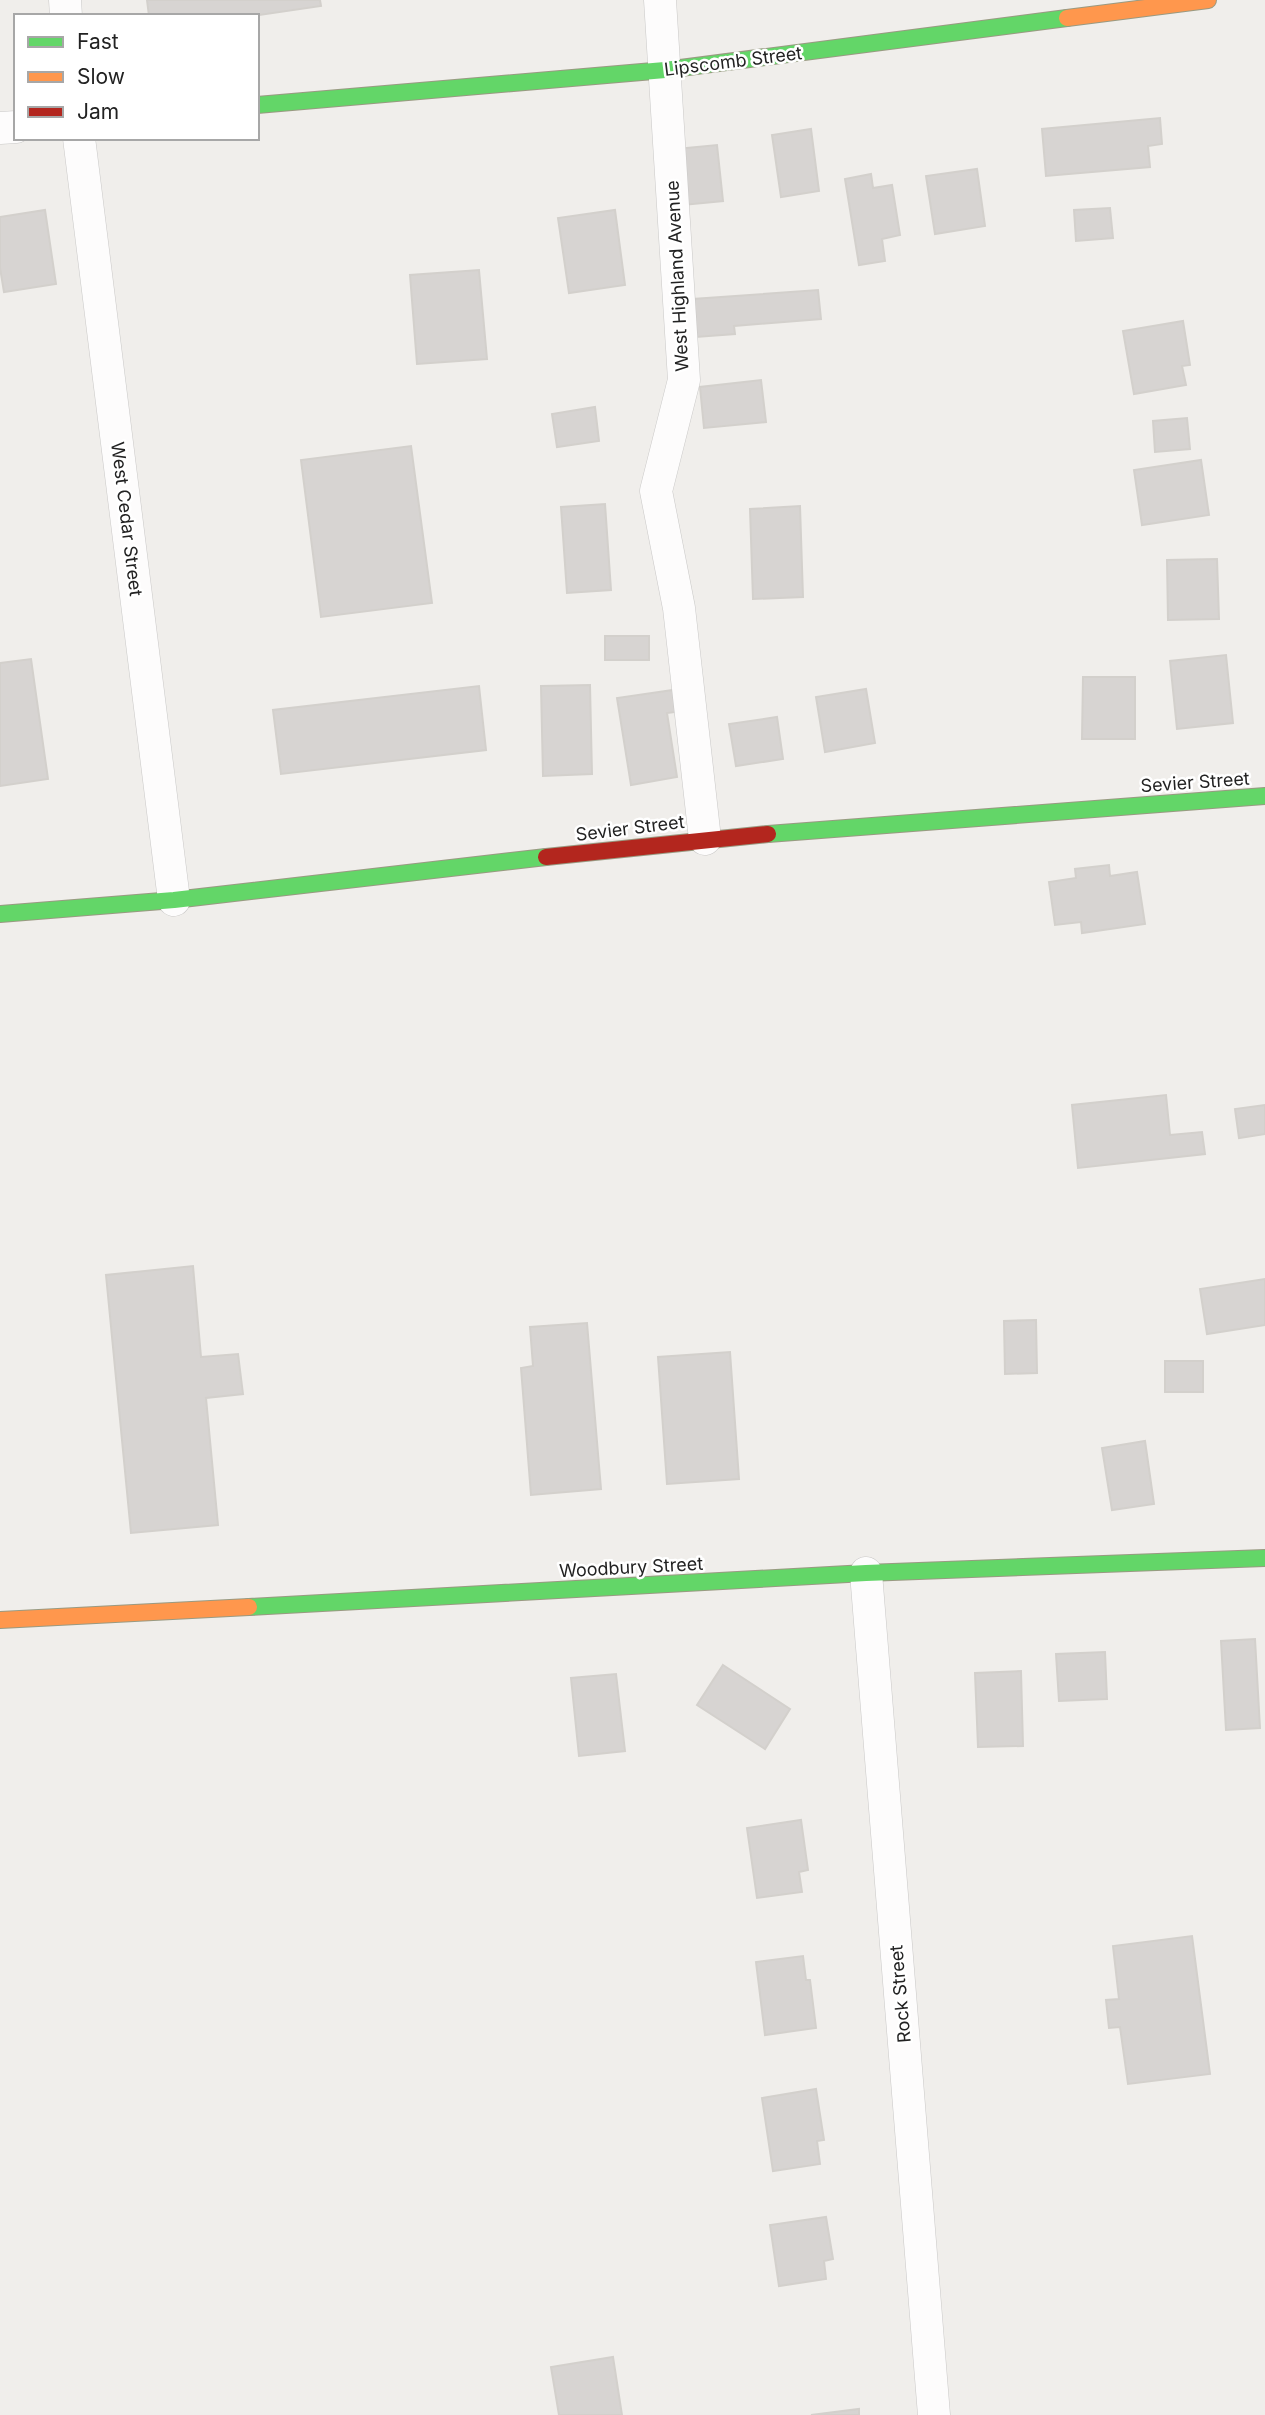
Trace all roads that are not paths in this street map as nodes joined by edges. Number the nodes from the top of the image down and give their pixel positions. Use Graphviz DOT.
graph roads {
  1 [pos="660,0"];
  2 [pos="1208,0"];
  3 [pos="665,70"];
  4 [pos="259,105"];
  5 [pos="79,140"];
  6 [pos="1265,796"];
  7 [pos="705,839"];
  8 [pos="174,900"];
  9 [pos="0,914"];
  10 [pos="1265,1558"];
  11 [pos="866,1573"];
  12 [pos="0,1620"];
  13 [pos="934,2415"];
  1 -- 3 [label="street, West Highland Avenue"];
  2 -- 3 [label="street, Lipscomb Street"];
  3 -- 4 [label="street, Lipscomb Street"];
  3 -- 7 [label="street, West Highland Avenue"];
  5 -- 8 [label="street, West Cedar Street"];
  6 -- 7 [label="street, Sevier Street"];
  7 -- 8 [label="street, Sevier Street"];
  8 -- 9 [label="street, Sevier Street"];
  10 -- 11 [label="street, Woodbury Street"];
  11 -- 12 [label="street, Woodbury Street"];
  11 -- 13 [label="street, Rock Street"];
}
